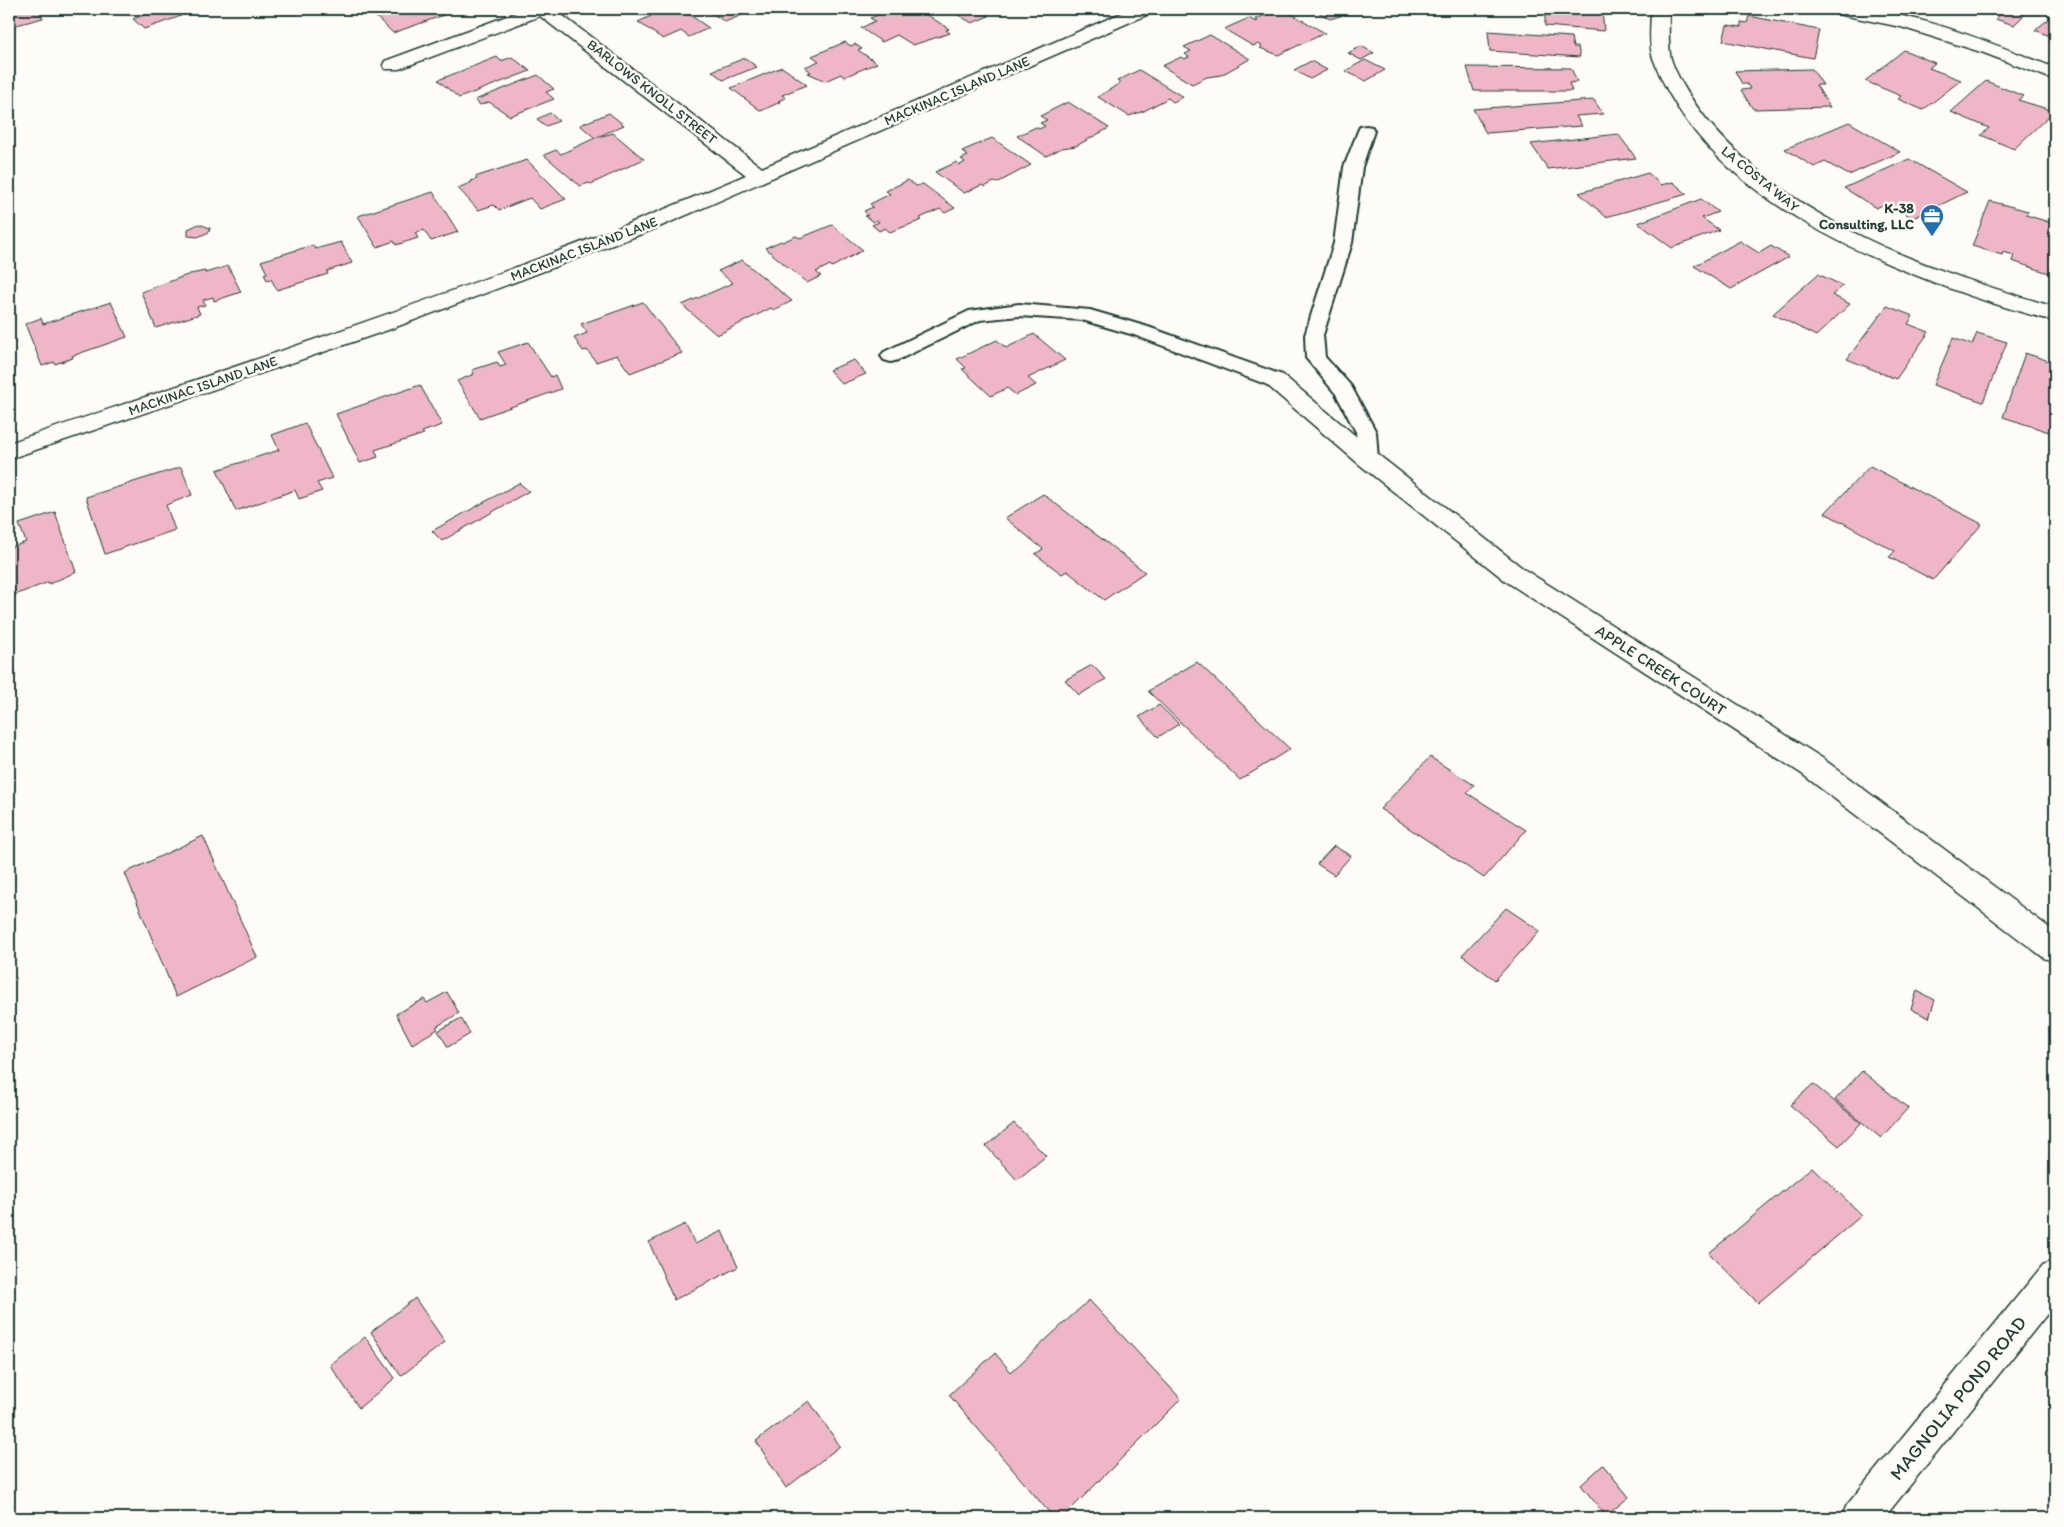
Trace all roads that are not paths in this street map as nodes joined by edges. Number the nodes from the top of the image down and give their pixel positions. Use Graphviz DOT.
graph roads {
  1 [pos="542,9"];
  2 [pos="1145,9"];
  3 [pos="1660,9"];
  4 [pos="1837,9"];
  5 [pos="392,65"];
  6 [pos="2055,74"];
  7 [pos="1366,131"];
  8 [pos="760,176"];
  9 [pos="2055,314"];
  10 [pos="890,356"];
  11 [pos="1275,380"];
  12 [pos="9,452"];
  13 [pos="1368,459"];
  14 [pos="2055,949"];
  15 [pos="2055,1277"];
  16 [pos="1860,1518"];
  1 -- 5 [label="street"];
  1 -- 8 [label="street, BARLOWS KNOLL STREET"];
  2 -- 8 [label="street, MACKINAC ISLAND LANE"];
  3 -- 9 [label="street, LA COSTA WAY"];
  4 -- 6 [label="street"];
  7 -- 13 [label="lane"];
  8 -- 12 [label="street, MACKINAC ISLAND LANE"];
  10 -- 11 [label="lane"];
  11 -- 13 [label="street, APPLE CREEK COURT"];
  13 -- 14 [label="street, APPLE CREEK COURT"];
  15 -- 16 [label="street, MAGNOLIA POND ROAD"];
}
